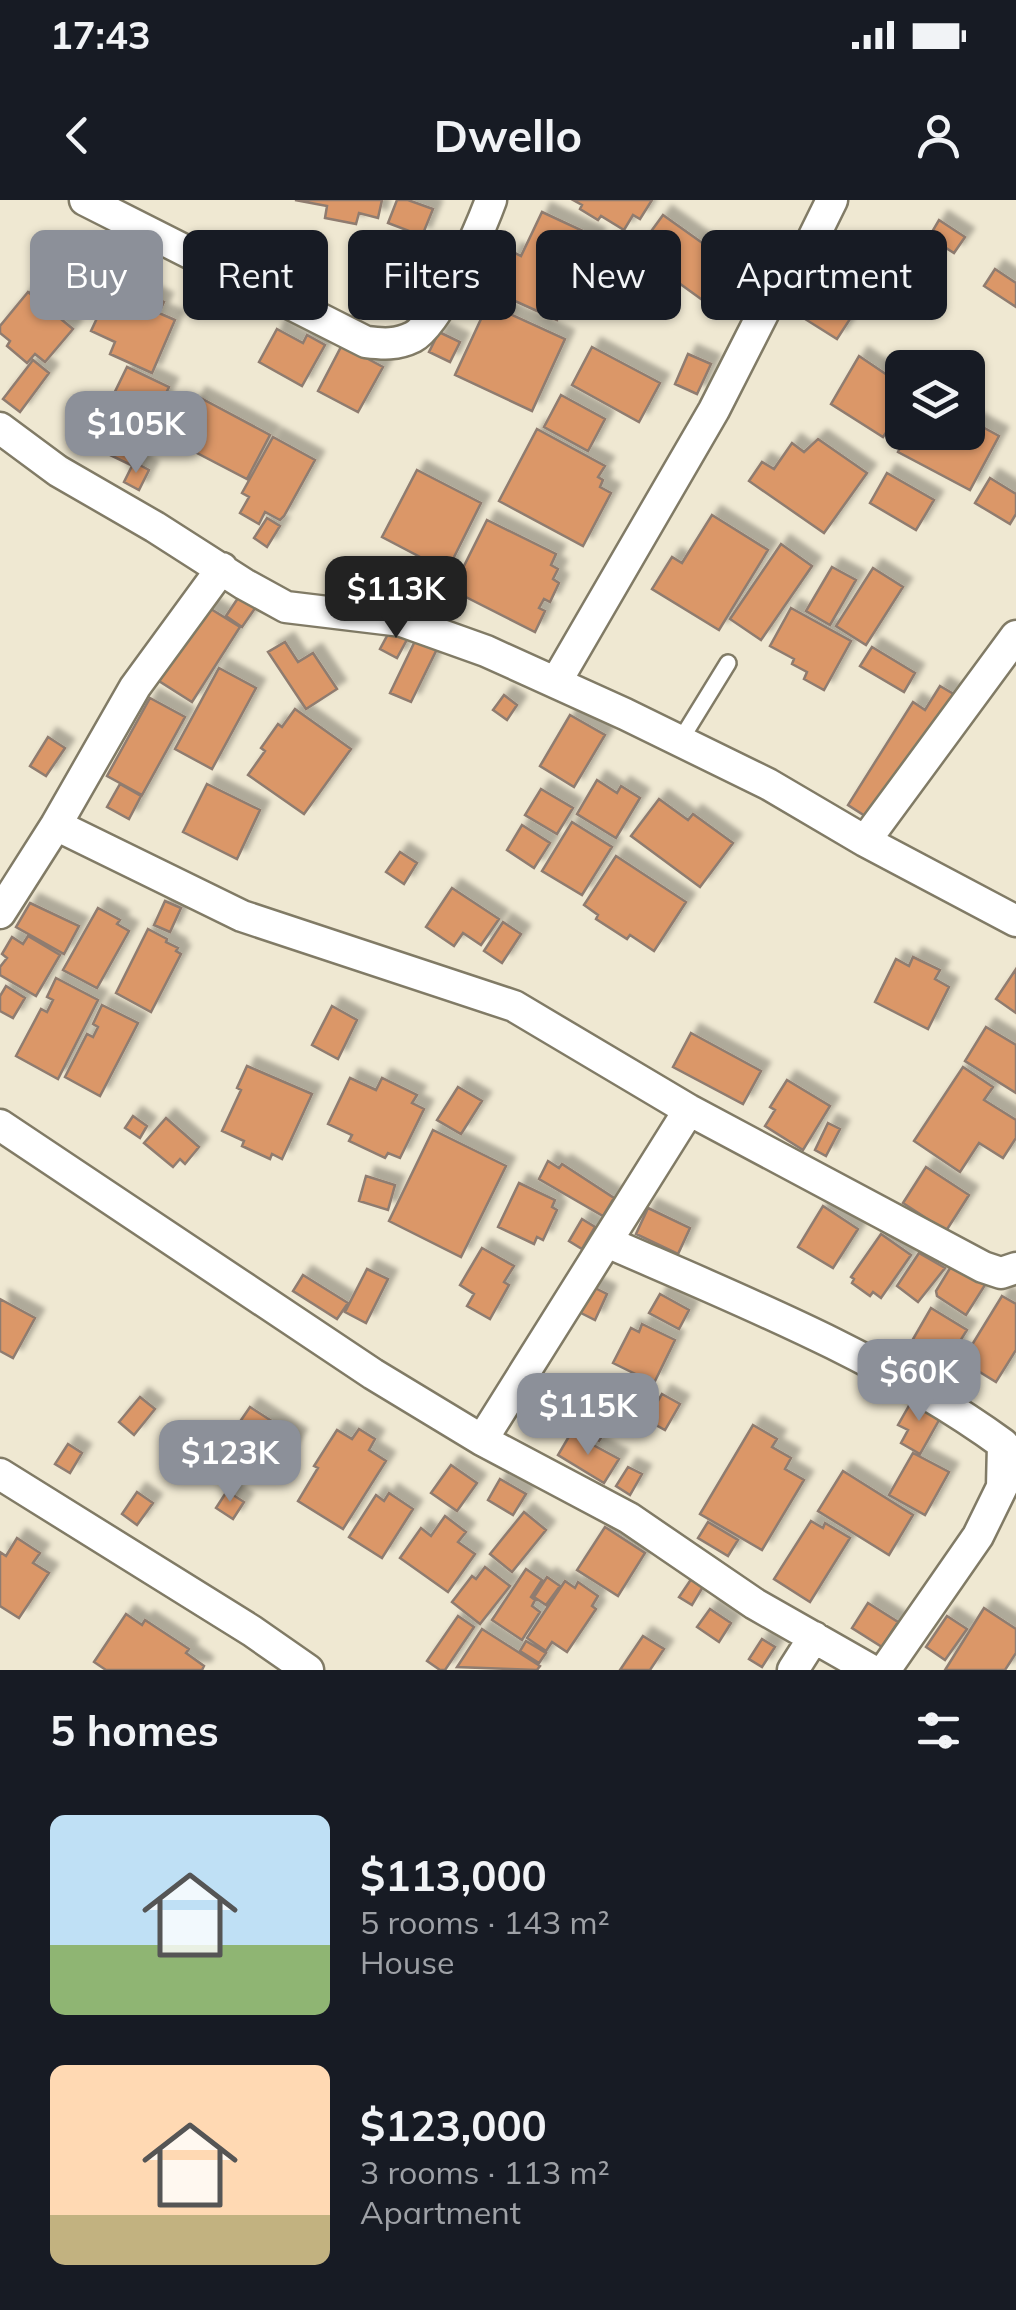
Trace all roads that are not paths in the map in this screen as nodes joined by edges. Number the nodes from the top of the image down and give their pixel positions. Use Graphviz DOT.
graph roads {
  1 [pos="85,200"];
  2 [pos="492,200"];
  3 [pos="832,200"];
  4 [pos="0,428"];
  5 [pos="222,568"];
  6 [pos="1016,636"];
  7 [pos="728,663"];
  8 [pos="556,682"];
  9 [pos="680,741"];
  10 [pos="56,825"];
  11 [pos="865,841"];
  12 [pos="0,913"];
  13 [pos="1016,921"];
  14 [pos="689,1110"];
  15 [pos="0,1124"];
  16 [pos="607,1242"];
  17 [pos="1016,1268"];
  18 [pos="482,1440"];
  19 [pos="0,1474"];
  20 [pos="814,1637"];
  21 [pos="308,1670"];
  22 [pos="793,1670"];
  23 [pos="871,1670"];
  24 [pos="885,1670"];
  1 -- 2 [label="street"];
  3 -- 8 [label="street"];
  4 -- 5 [label="street"];
  5 -- 8 [label="street"];
  5 -- 10 [label="street"];
  6 -- 11 [label="street"];
  7 -- 9 [label="lane"];
  8 -- 9 [label="street"];
  9 -- 11 [label="street"];
  10 -- 12 [label="street"];
  10 -- 14 [label="street"];
  11 -- 13 [label="street"];
  14 -- 16 [label="street"];
  14 -- 17 [label="street"];
  15 -- 18 [label="street"];
  16 -- 18 [label="street"];
  16 -- 24 [label="street"];
  18 -- 20 [label="street"];
  19 -- 21 [label="street"];
  20 -- 22 [label="street"];
  20 -- 23 [label="street"];
}
